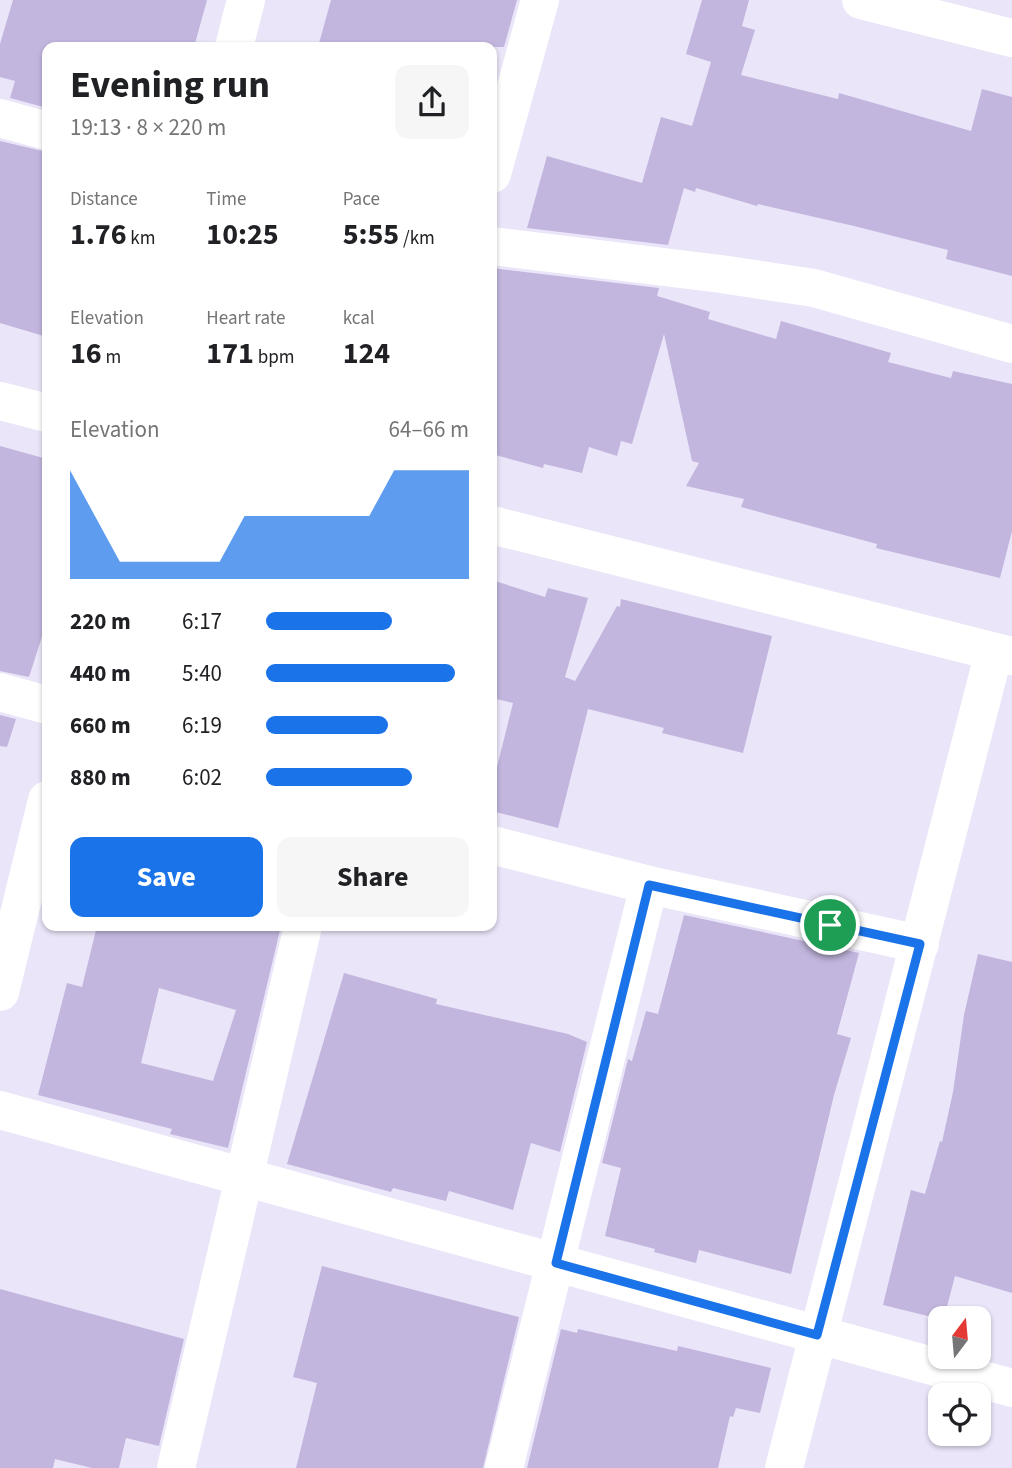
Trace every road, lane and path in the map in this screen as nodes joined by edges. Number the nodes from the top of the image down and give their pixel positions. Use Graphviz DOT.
graph roads {
  1 [pos="246,0"];
  2 [pos="540,0"];
  3 [pos="861,0"];
  4 [pos="1012,37"];
  5 [pos="235,42"];
  6 [pos="0,118"];
  7 [pos="42,130"];
  8 [pos="497,156"];
  9 [pos="497,247"];
  10 [pos="1012,344"];
  11 [pos="0,401"];
  12 [pos="42,412"];
  13 [pos="497,526"];
  14 [pos="1003,654"];
  15 [pos="0,692"];
  16 [pos="42,704"];
  17 [pos="42,820"];
  18 [pos="497,846"];
  19 [pos="649,885"];
  20 [pos="302,931"];
  21 [pos="920,944"];
  22 [pos="0,992"];
  23 [pos="0,1110"];
  24 [pos="243,1177"];
  25 [pos="556,1263"];
  26 [pos="817,1335"];
  27 [pos="1012,1388"];
  28 [pos="176,1468"];
  29 [pos="504,1468"];
  30 [pos="784,1468"];
  1 -- 5 [label="street"];
  2 -- 8 [label="street"];
  3 -- 4 [label="street"];
  6 -- 7 [label="street"];
  9 -- 10 [label="street"];
  11 -- 12 [label="street"];
  13 -- 14 [label="street"];
  14 -- 21 [label="street"];
  15 -- 16 [label="street"];
  17 -- 22 [label="street"];
  18 -- 19 [label="street"];
  19 -- 21 [label="street"];
  19 -- 25 [label="street"];
  20 -- 24 [label="street"];
  21 -- 26 [label="street"];
  23 -- 24 [label="street"];
  24 -- 25 [label="street"];
  24 -- 28 [label="street"];
  25 -- 26 [label="street"];
  25 -- 29 [label="street"];
  26 -- 27 [label="street"];
  26 -- 30 [label="street"];
}
